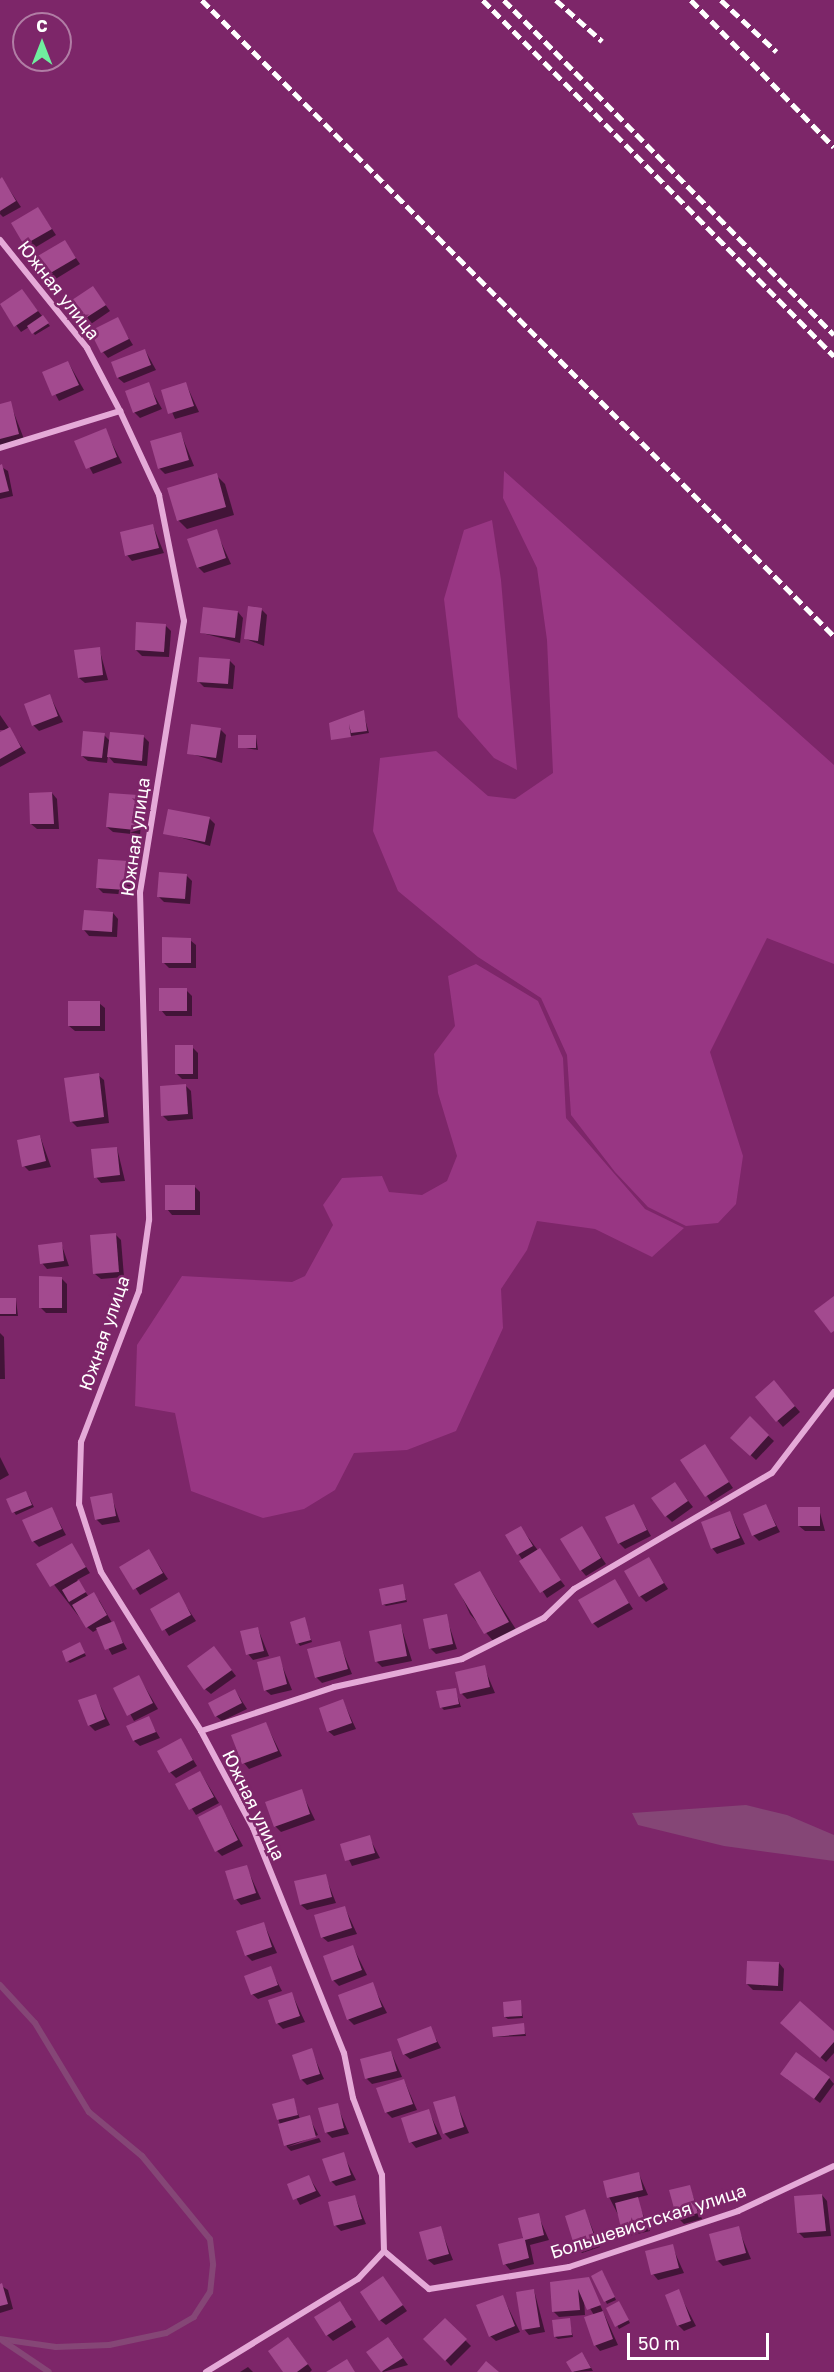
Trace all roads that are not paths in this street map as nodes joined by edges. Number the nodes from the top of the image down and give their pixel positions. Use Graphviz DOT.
graph roads {
  1 [pos="0,240"];
  2 [pos="120,411"];
  3 [pos="0,448"];
  4 [pos="834,1392"];
  5 [pos="201,1731"];
  6 [pos="834,2166"];
  7 [pos="384,2251"];
  8 [pos="206,2372"];
  1 -- 2 [label="street, Южная улица"];
  2 -- 3 [label="street"];
  2 -- 5 [label="street, Южная улица"];
  4 -- 5 [label="street"];
  5 -- 7 [label="street, Южная улица"];
  6 -- 7 [label="street, Большевистская улица"];
  7 -- 8 [label="street"];
}
